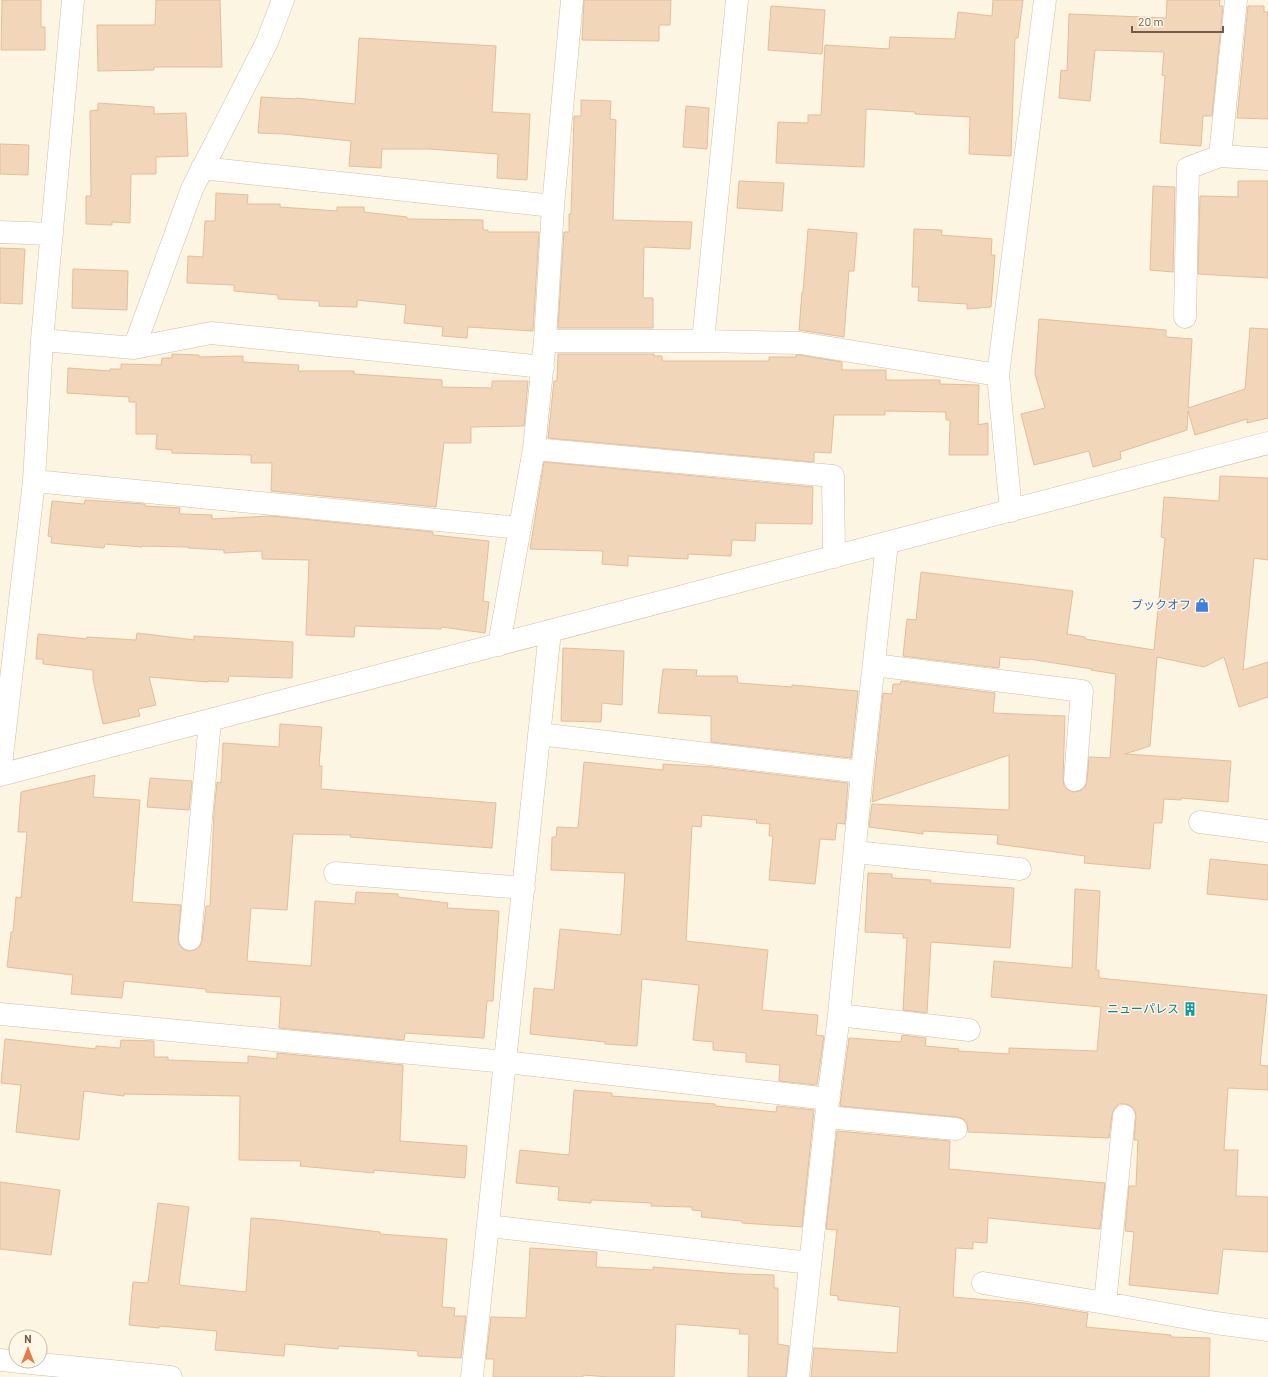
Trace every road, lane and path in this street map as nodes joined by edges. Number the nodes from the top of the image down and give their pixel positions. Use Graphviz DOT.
graph roads {
  1 [pos="73,0"];
  2 [pos="283,0"];
  3 [pos="572,0"];
  4 [pos="737,0"];
  5 [pos="1045,0"];
  6 [pos="1236,0"];
  7 [pos="1220,156"];
  8 [pos="1268,159"];
  9 [pos="202,168"];
  10 [pos="553,206"];
  11 [pos="0,232"];
  12 [pos="52,234"];
  13 [pos="1185,317"];
  14 [pos="42,340"];
  15 [pos="703,340"];
  16 [pos="545,341"];
  17 [pos="134,348"];
  18 [pos="543,367"];
  19 [pos="998,375"];
  20 [pos="1268,443"];
  21 [pos="534,449"];
  22 [pos="34,481"];
  23 [pos="1011,511"];
  24 [pos="520,528"];
  25 [pos="887,543"];
  26 [pos="834,558"];
  27 [pos="550,631"];
  28 [pos="498,645"];
  29 [pos="874,665"];
  30 [pos="210,721"];
  31 [pos="539,734"];
  32 [pos="862,772"];
  33 [pos="0,774"];
  34 [pos="1075,780"];
  35 [pos="1200,822"];
  36 [pos="1268,831"];
  37 [pos="855,852"];
  38 [pos="1020,869"];
  39 [pos="335,873"];
  40 [pos="524,888"];
  41 [pos="190,939"];
  42 [pos="0,1014"];
  43 [pos="839,1015"];
  44 [pos="969,1030"];
  45 [pos="506,1062"];
  46 [pos="827,1108"];
  47 [pos="1124,1116"];
  48 [pos="956,1129"];
  49 [pos="488,1226"];
  50 [pos="810,1263"];
  51 [pos="983,1283"];
  52 [pos="1105,1303"];
  53 [pos="1268,1330"];
  54 [pos="0,1360"];
  55 [pos="172,1377"];
  56 [pos="472,1377"];
  57 [pos="798,1377"];
  1 -- 12 [label="street"];
  2 -- 9 [label="street"];
  3 -- 10 [label="street"];
  4 -- 15 [label="street"];
  5 -- 19 [label="street"];
  6 -- 7 [label="street"];
  7 -- 8 [label="street"];
  7 -- 13 [label="street"];
  9 -- 10 [label="street"];
  9 -- 17 [label="street"];
  10 -- 16 [label="street"];
  11 -- 12 [label="street"];
  12 -- 14 [label="street"];
  14 -- 17 [label="street"];
  14 -- 22 [label="street"];
  15 -- 16 [label="street"];
  15 -- 19 [label="street"];
  16 -- 18 [label="street"];
  17 -- 18 [label="street"];
  18 -- 21 [label="street"];
  19 -- 23 [label="street"];
  20 -- 23 [label="street"];
  21 -- 24 [label="street"];
  21 -- 26 [label="street"];
  22 -- 24 [label="street"];
  22 -- 33 [label="street"];
  23 -- 25 [label="street"];
  24 -- 28 [label="street"];
  25 -- 26 [label="street"];
  25 -- 29 [label="street"];
  26 -- 27 [label="street"];
  27 -- 28 [label="street"];
  27 -- 31 [label="street"];
  28 -- 30 [label="street"];
  29 -- 32 [label="street"];
  29 -- 34 [label="street"];
  30 -- 33 [label="street"];
  30 -- 41 [label="street"];
  31 -- 32 [label="street"];
  31 -- 40 [label="street"];
  32 -- 37 [label="street"];
  35 -- 36 [label="street"];
  37 -- 38 [label="street"];
  37 -- 43 [label="street"];
  39 -- 40 [label="street"];
  40 -- 45 [label="street"];
  42 -- 45 [label="street"];
  43 -- 44 [label="street"];
  43 -- 46 [label="street"];
  45 -- 46 [label="street"];
  45 -- 49 [label="street"];
  46 -- 48 [label="street"];
  46 -- 50 [label="street"];
  47 -- 52 [label="street"];
  49 -- 50 [label="street"];
  49 -- 56 [label="street"];
  50 -- 57 [label="street"];
  51 -- 52 [label="street"];
  52 -- 53 [label="street"];
  54 -- 55 [label="street"];
}
